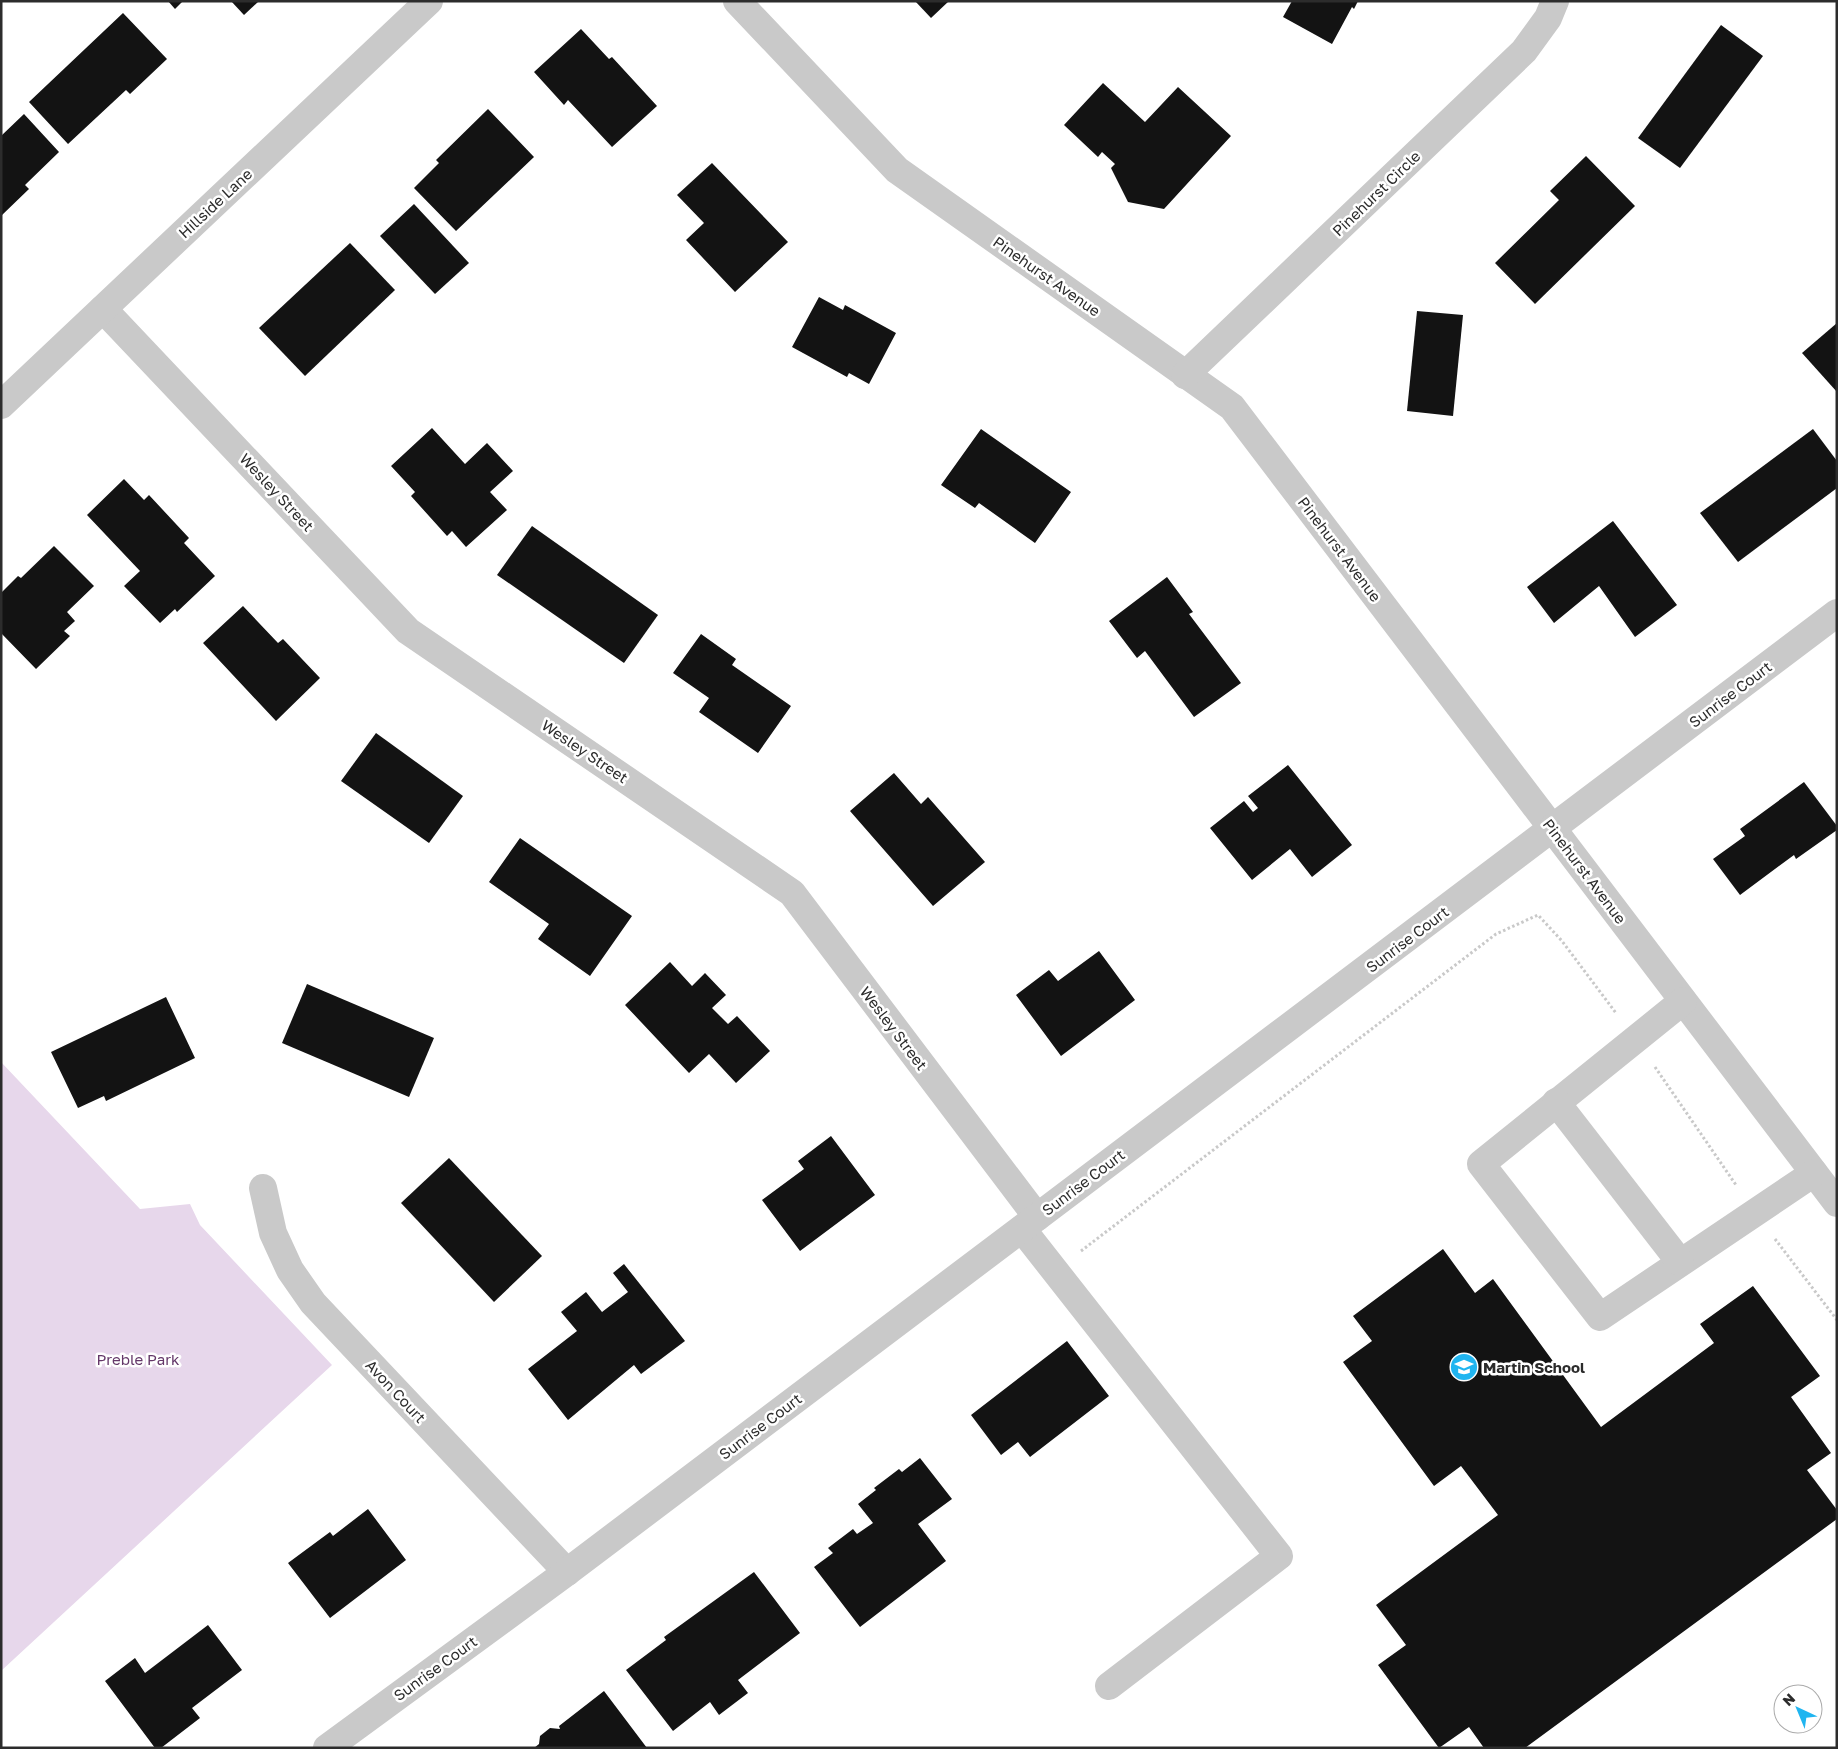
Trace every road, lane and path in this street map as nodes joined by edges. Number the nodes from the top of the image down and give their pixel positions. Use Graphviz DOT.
graph roads {
  1 [pos="429,1"];
  2 [pos="737,1"];
  3 [pos="1555,1"];
  4 [pos="103,309"];
  5 [pos="1185,374"];
  6 [pos="1,405"];
  7 [pos="1837,613"];
  8 [pos="1553,828"];
  9 [pos="1683,1001"];
  10 [pos="1636,1038"];
  11 [pos="1556,1102"];
  12 [pos="1814,1173"];
  13 [pos="263,1188"];
  14 [pos="1837,1203"];
  15 [pos="1755,1212"];
  16 [pos="1030,1223"];
  17 [pos="1680,1262"];
  18 [pos="1055,1270"];
  19 [pos="1837,1320"];
  20 [pos="567,1572"];
  21 [pos="1109,1686"];
  22 [pos="326,1748"];
  1 -- 4 [label="street, Hillside Lane"];
  2 -- 5 [label="street, Pinehurst Avenue"];
  3 -- 5 [label="street, Pinehurst Circle"];
  4 -- 6 [label="street, Hillside Lane"];
  4 -- 16 [label="street, Wesley Street"];
  5 -- 8 [label="street, Pinehurst Avenue"];
  7 -- 8 [label="street, Sunrise Court"];
  8 -- 9 [label="street, Pinehurst Avenue"];
  8 -- 16 [label="street, Sunrise Court"];
  9 -- 10 [label="street"];
  9 -- 12 [label="street, Pinehurst Avenue"];
  10 -- 11 [label="street"];
  10 -- 15 [label="path"];
  10 -- 18 [label="path"];
  11 -- 17 [label="street"];
  11 -- 17 [label="street"];
  12 -- 14 [label="street, Pinehurst Avenue"];
  12 -- 15 [label="street"];
  13 -- 20 [label="street, Avon Court"];
  15 -- 17 [label="street"];
  15 -- 19 [label="path"];
  16 -- 18 [label="street, Wesley Street"];
  16 -- 20 [label="street, Sunrise Court"];
  18 -- 21 [label="street, Wesley Street"];
  20 -- 22 [label="street, Sunrise Court"];
}
